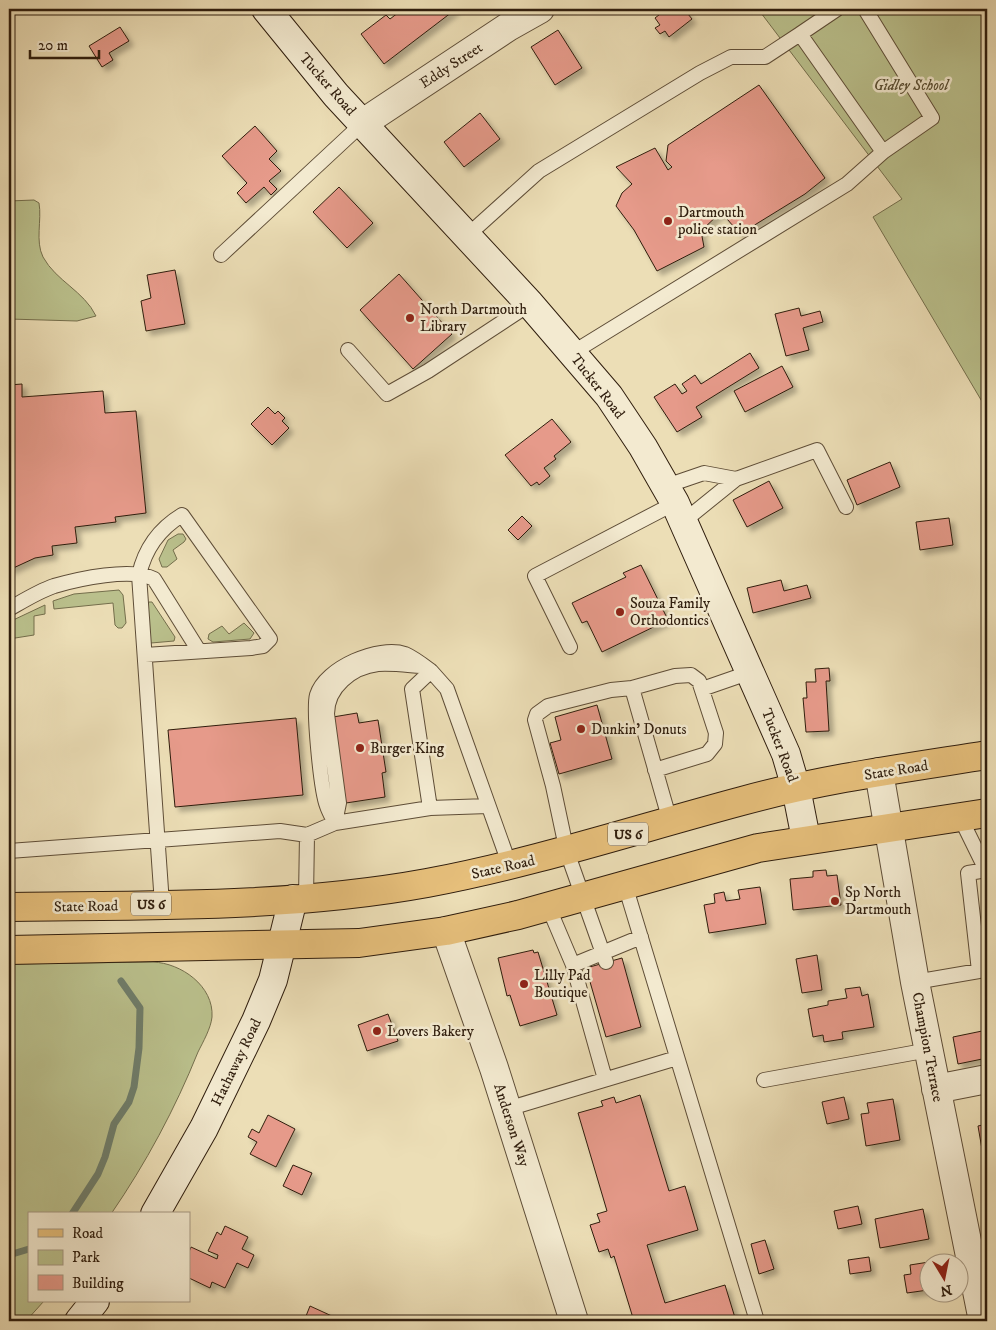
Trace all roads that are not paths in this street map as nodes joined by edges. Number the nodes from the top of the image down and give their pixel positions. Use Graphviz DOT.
graph roads {
  1 [pos="266,9"];
  2 [pos="540,9"];
  3 [pos="836,9"];
  4 [pos="865,9"];
  5 [pos="800,34"];
  6 [pos="363,123"];
  7 [pos="883,152"];
  8 [pos="468,235"];
  9 [pos="221,255"];
  10 [pos="530,304"];
  11 [pos="348,350"];
  12 [pos="572,353"];
  13 [pos="736,479"];
  14 [pos="675,503"];
  15 [pos="846,507"];
  16 [pos="139,575"];
  17 [pos="9,609"];
  18 [pos="570,647"];
  19 [pos="199,651"];
  20 [pos="145,655"];
  21 [pos="427,668"];
  22 [pos="751,672"];
  23 [pos="632,688"];
  24 [pos="702,689"];
  25 [pos="987,756"];
  26 [pos="655,770"];
  27 [pos="879,772"];
  28 [pos="796,788"];
  29 [pos="488,806"];
  30 [pos="430,808"];
  31 [pos="987,813"];
  32 [pos="960,817"];
  33 [pos="670,821"];
  34 [pos="335,823"];
  35 [pos="888,827"];
  36 [pos="307,835"];
  37 [pos="806,839"];
  38 [pos="158,841"];
  39 [pos="9,851"];
  40 [pos="567,852"];
  41 [pos="510,866"];
  42 [pos="987,870"];
  43 [pos="625,885"];
  44 [pos="584,896"];
  45 [pos="300,899"];
  46 [pos="162,904"];
  47 [pos="548,906"];
  48 [pos="9,907"];
  49 [pos="446,931"];
  50 [pos="641,937"];
  51 [pos="282,945"];
  52 [pos="9,950"];
  53 [pos="604,957"];
  54 [pos="572,965"];
  55 [pos="983,974"];
  56 [pos="915,982"];
  57 [pos="928,1050"];
  58 [pos="677,1058"];
  59 [pos="605,1079"];
  60 [pos="987,1079"];
  61 [pos="764,1080"];
  62 [pos="936,1089"];
  63 [pos="507,1109"];
  64 [pos="156,1212"];
  65 [pos="94,1302"];
  66 [pos="79,1321"];
  67 [pos="574,1321"];
  68 [pos="757,1321"];
  69 [pos="982,1321"];
  1 -- 6 [label="main road, Tucker Road"];
  2 -- 6 [label="main road, Eddy Street"];
  3 -- 5 [label="lane"];
  4 -- 7 [label="lane"];
  5 -- 7 [label="lane"];
  5 -- 8 [label="lane"];
  6 -- 8 [label="main road, Tucker Road"];
  6 -- 9 [label="lane"];
  7 -- 12 [label="lane"];
  8 -- 10 [label="main road, Tucker Road"];
  10 -- 11 [label="lane"];
  10 -- 12 [label="main road, Tucker Road"];
  12 -- 14 [label="main road, Tucker Road"];
  13 -- 14 [label="lane"];
  13 -- 14 [label="lane"];
  13 -- 15 [label="lane"];
  14 -- 18 [label="lane"];
  14 -- 22 [label="main road, Tucker Road"];
  16 -- 17 [label="lane"];
  16 -- 19 [label="lane"];
  16 -- 19 [label="lane"];
  16 -- 20 [label="lane"];
  19 -- 20 [label="lane"];
  20 -- 38 [label="lane"];
  21 -- 29 [label="lane"];
  21 -- 30 [label="lane"];
  21 -- 34 [label="lane"];
  22 -- 24 [label="lane"];
  22 -- 28 [label="main road, Tucker Road"];
  23 -- 24 [label="lane"];
  23 -- 26 [label="lane"];
  23 -- 40 [label="lane"];
  24 -- 26 [label="lane"];
  25 -- 27 [label="main road, State Road / US 6"];
  26 -- 33 [label="lane"];
  27 -- 28 [label="main road, State Road / US 6"];
  27 -- 35 [label="main road, Champion Terrace"];
  28 -- 33 [label="main road, State Road / US 6"];
  28 -- 37 [label="main road, Tucker Road"];
  29 -- 30 [label="lane"];
  29 -- 41 [label="lane"];
  30 -- 34 [label="lane"];
  31 -- 32 [label="main road"];
  32 -- 35 [label="main road"];
  32 -- 42 [label="lane"];
  33 -- 40 [label="main road, State Road / US 6"];
  34 -- 36 [label="lane"];
  35 -- 37 [label="main road"];
  35 -- 56 [label="main road, Champion Terrace"];
  36 -- 38 [label="lane"];
  36 -- 45 [label="lane"];
  37 -- 43 [label="main road"];
  38 -- 39 [label="lane"];
  38 -- 46 [label="lane"];
  40 -- 41 [label="main road, State Road / US 6"];
  40 -- 44 [label="lane"];
  41 -- 45 [label="main road, State Road / US 6"];
  42 -- 55 [label="lane"];
  43 -- 44 [label="main road"];
  43 -- 50 [label="lane"];
  44 -- 47 [label="main road"];
  44 -- 53 [label="lane"];
  45 -- 46 [label="main road, State Road / US 6"];
  45 -- 51 [label="main road, Hathaway Road"];
  46 -- 48 [label="main road, State Road / US 6"];
  47 -- 49 [label="main road"];
  47 -- 54 [label="lane"];
  49 -- 51 [label="main road"];
  49 -- 63 [label="main road, Anderson Way"];
  50 -- 53 [label="lane"];
  50 -- 58 [label="lane"];
  51 -- 52 [label="main road"];
  51 -- 64 [label="main road, Hathaway Road"];
  53 -- 54 [label="lane"];
  54 -- 59 [label="lane"];
  55 -- 56 [label="lane"];
  56 -- 57 [label="main road, Champion Terrace"];
  57 -- 61 [label="lane"];
  57 -- 62 [label="main road, Champion Terrace"];
  58 -- 59 [label="lane"];
  58 -- 68 [label="lane"];
  59 -- 63 [label="lane"];
  60 -- 62 [label="main road"];
  62 -- 69 [label="main road, Champion Terrace"];
  63 -- 67 [label="main road, Anderson Way"];
  65 -- 66 [label="main road"];
}
